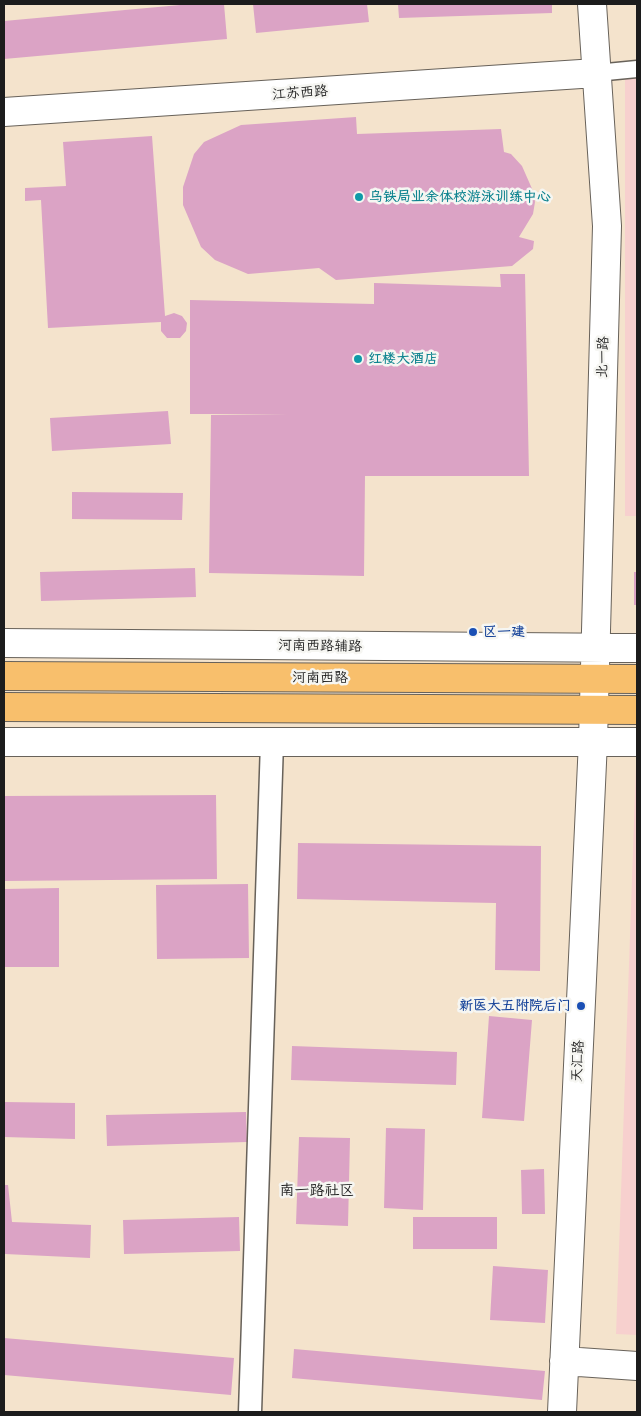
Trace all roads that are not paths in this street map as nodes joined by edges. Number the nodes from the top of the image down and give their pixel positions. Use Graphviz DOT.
graph roads {
  1 [pos="592,4"];
  2 [pos="637,69"];
  3 [pos="596,73"];
  4 [pos="4,112"];
  5 [pos="4,643"];
  6 [pos="594,648"];
  7 [pos="637,648"];
  8 [pos="4,676"];
  9 [pos="594,679"];
  10 [pos="637,679"];
  11 [pos="4,707"];
  12 [pos="594,710"];
  13 [pos="637,710"];
  14 [pos="4,742"];
  15 [pos="272,742"];
  16 [pos="593,742"];
  17 [pos="637,742"];
  18 [pos="564,1361"];
  19 [pos="637,1366"];
  20 [pos="250,1412"];
  21 [pos="562,1412"];
  1 -- 3 [label="street, 北一路"];
  2 -- 3 [label="street"];
  3 -- 4 [label="street, 江苏西路"];
  3 -- 6 [label="street, 北一路"];
  5 -- 6 [label="street, 河南西路辅路"];
  6 -- 7 [label="street, 河南西路辅路"];
  6 -- 9 [label="street, 北一路"];
  8 -- 9 [label="main road, 河南西路"];
  9 -- 10 [label="main road, 河南西路"];
  9 -- 12 [label="street, 北一路"];
  11 -- 12 [label="main road"];
  12 -- 13 [label="main road"];
  12 -- 16 [label="street, 天汇路"];
  14 -- 15 [label="street"];
  15 -- 16 [label="street"];
  15 -- 20 [label="street"];
  16 -- 17 [label="street"];
  16 -- 18 [label="street, 天汇路"];
  18 -- 19 [label="street"];
  18 -- 21 [label="street, 天汇路"];
}
